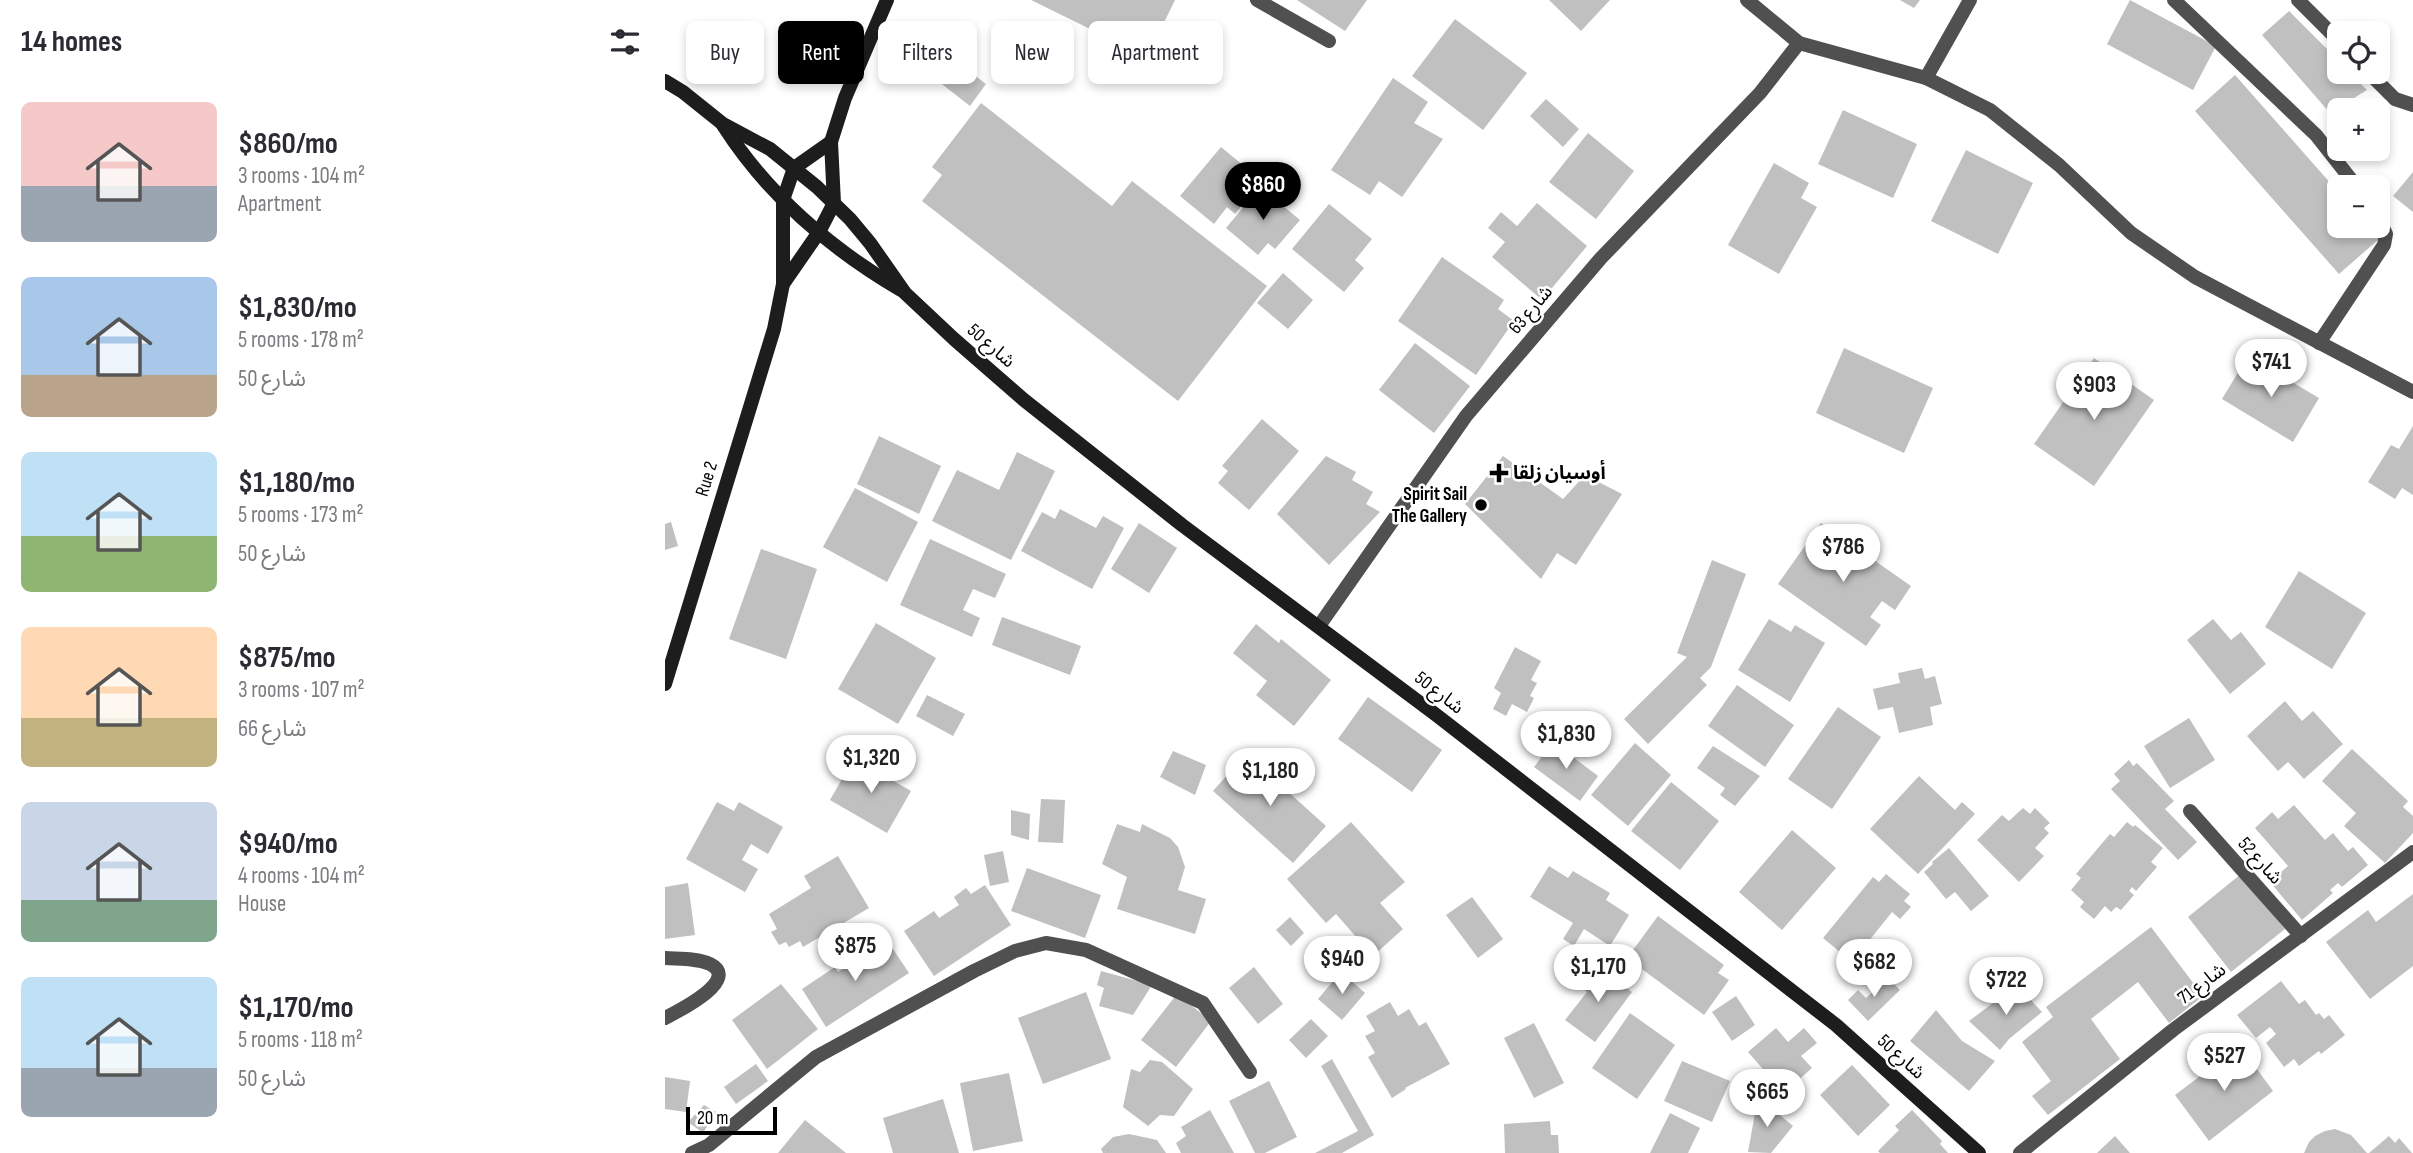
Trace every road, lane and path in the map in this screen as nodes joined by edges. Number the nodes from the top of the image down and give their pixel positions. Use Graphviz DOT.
graph roads {
  1 [pos="887,0"];
  2 [pos="1257,0"];
  3 [pos="1747,0"];
  4 [pos="1970,0"];
  5 [pos="2174,0"];
  6 [pos="2298,0"];
  7 [pos="2327,30"];
  8 [pos="1329,41"];
  9 [pos="1798,43"];
  10 [pos="1926,78"];
  11 [pos="665,81"];
  12 [pos="2380,84"];
  13 [pos="2413,105"];
  14 [pos="723,124"];
  15 [pos="831,142"];
  16 [pos="794,168"];
  17 [pos="2348,175"];
  18 [pos="783,201"];
  19 [pos="834,203"];
  20 [pos="819,232"];
  21 [pos="2387,238"];
  22 [pos="783,284"];
  23 [pos="905,293"];
  24 [pos="2319,343"];
  25 [pos="2413,392"];
  26 [pos="1319,626"];
  27 [pos="665,684"];
  28 [pos="2190,811"];
  29 [pos="2413,852"];
  30 [pos="2301,936"];
  31 [pos="665,958"];
  32 [pos="665,1018"];
  33 [pos="1250,1072"];
  34 [pos="692,1153"];
  35 [pos="1979,1153"];
  36 [pos="2020,1153"];
  1 -- 15 [label="street"];
  2 -- 8 [label="street"];
  3 -- 9 [label="street"];
  4 -- 10 [label="street"];
  5 -- 17 [label="street"];
  6 -- 7 [label="street"];
  9 -- 10 [label="street"];
  9 -- 26 [label="street, شارع 63"];
  10 -- 24 [label="street"];
  11 -- 14 [label="street, شارع 50"];
  12 -- 13 [label="street"];
  14 -- 16 [label="street, شارع 50"];
  14 -- 18 [label="street, شارع 50"];
  15 -- 16 [label="street"];
  15 -- 19 [label="street"];
  16 -- 18 [label="street, Rue 2"];
  16 -- 19 [label="street, شارع 50"];
  18 -- 20 [label="street, شارع 50"];
  18 -- 22 [label="street, Rue 2"];
  19 -- 20 [label="street, Rue 2"];
  19 -- 23 [label="street, شارع 50"];
  20 -- 22 [label="street, Rue 2"];
  20 -- 23 [label="street, شارع 50"];
  21 -- 24 [label="street"];
  22 -- 27 [label="street, Rue 2"];
  23 -- 26 [label="street, شارع 50"];
  24 -- 25 [label="street"];
  26 -- 35 [label="street, شارع 50"];
  28 -- 30 [label="street, شارع 52"];
  29 -- 30 [label="street, شارع 71"];
  30 -- 36 [label="street, شارع 71"];
  31 -- 32 [label="street"];
  33 -- 34 [label="street"];
}
